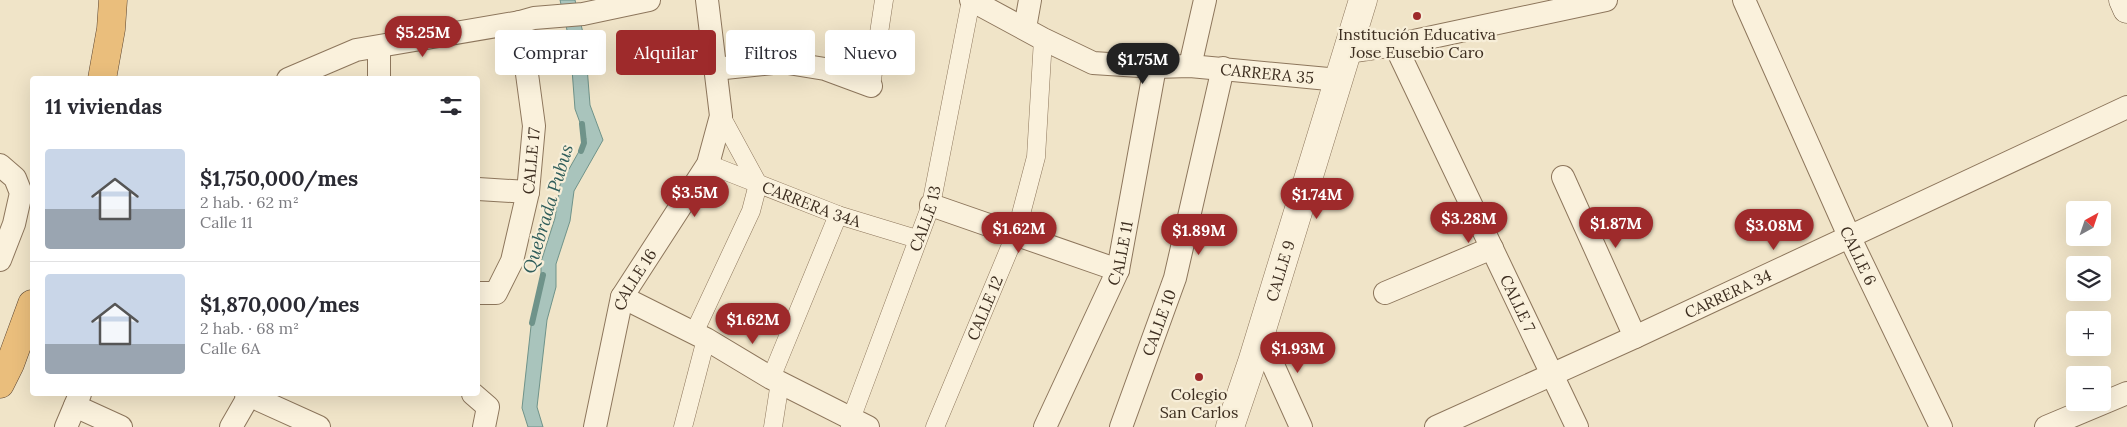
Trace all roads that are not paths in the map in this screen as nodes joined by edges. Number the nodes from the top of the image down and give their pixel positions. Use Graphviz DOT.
graph roads {
  1 [pos="114,0"];
  2 [pos="649,0"];
  3 [pos="707,0"];
  4 [pos="884,0"];
  5 [pos="971,0"];
  6 [pos="1030,0"];
  7 [pos="1205,0"];
  8 [pos="1363,0"];
  9 [pos="1606,0"];
  10 [pos="1744,0"];
  11 [pos="2124,0"];
  12 [pos="2127,9"];
  13 [pos="534,14"];
  14 [pos="710,30"];
  15 [pos="1034,33"];
  16 [pos="1395,45"];
  17 [pos="379,47"];
  18 [pos="1348,52"];
  19 [pos="1190,66"];
  20 [pos="1155,67"];
  21 [pos="1223,68"];
  22 [pos="716,69"];
  23 [pos="716,75"];
  24 [pos="103,76"];
  25 [pos="295,76"];
  26 [pos="378,76"];
  27 [pos="1339,80"];
  28 [pos="871,86"];
  29 [pos="2127,107"];
  30 [pos="721,116"];
  31 [pos="708,164"];
  32 [pos="0,165"];
  33 [pos="1563,177"];
  34 [pos="758,184"];
  35 [pos="480,189"];
  36 [pos="528,192"];
  37 [pos="931,205"];
  38 [pos="838,215"];
  39 [pos="1016,233"];
  40 [pos="1849,236"];
  41 [pos="917,239"];
  42 [pos="1492,248"];
  43 [pos="0,260"];
  44 [pos="1118,270"];
  45 [pos="487,293"];
  46 [pos="1385,293"];
  47 [pos="622,297"];
  48 [pos="30,309"];
  49 [pos="700,336"];
  50 [pos="1260,336"];
  51 [pos="1635,337"];
  52 [pos="1551,373"];
  53 [pos="775,380"];
  54 [pos="0,384"];
  55 [pos="2127,393"];
  56 [pos="248,396"];
  57 [pos="253,396"];
  58 [pos="78,400"];
  59 [pos="856,424"];
  60 [pos="66,427"];
  61 [pos="121,427"];
  62 [pos="231,427"];
  63 [pos="319,427"];
  64 [pos="596,427"];
  65 [pos="683,427"];
  66 [pos="773,427"];
  67 [pos="936,427"];
  68 [pos="1046,427"];
  69 [pos="1121,427"];
  70 [pos="1230,427"];
  71 [pos="1300,427"];
  72 [pos="1436,427"];
  73 [pos="1577,427"];
  74 [pos="1941,427"];
  75 [pos="2046,427"];
  1 -- 24 [label="highway"];
  2 -- 13 [label="street"];
  3 -- 14 [label="street, CALLE 16"];
  4 -- 28 [label="street"];
  5 -- 15 [label="street, CARRERA 35"];
  5 -- 37 [label="street, CALLE 13"];
  6 -- 15 [label="street, CALLE 12"];
  7 -- 19 [label="street"];
  8 -- 18 [label="street, CALLE 9"];
  9 -- 16 [label="street"];
  10 -- 40 [label="street, CALLE 6"];
  11 -- 12 [label="street"];
  13 -- 17 [label="street"];
  13 -- 36 [label="street, CALLE 17"];
  15 -- 20 [label="street, CARRERA 35"];
  15 -- 39 [label="street, CALLE 12"];
  16 -- 18 [label="street"];
  16 -- 42 [label="street, CALLE 7"];
  17 -- 25 [label="street"];
  17 -- 26 [label="street"];
  18 -- 27 [label="street, CALLE 9"];
  19 -- 20 [label="street, CARRERA 35"];
  19 -- 21 [label="street, CARRERA 35"];
  20 -- 44 [label="street, CALLE 11"];
  21 -- 27 [label="street, CARRERA 35"];
  21 -- 69 [label="street, CALLE 10"];
  22 -- 28 [label="street"];
  23 -- 30 [label="street, CALLE 16"];
  27 -- 50 [label="street, CALLE 9"];
  29 -- 40 [label="street, CARRERA 34"];
  30 -- 31 [label="street, CALLE 16"];
  30 -- 34 [label="street"];
  31 -- 34 [label="street, CARRERA 34A"];
  31 -- 47 [label="street, CALLE 16"];
  32 -- 43 [label="street"];
  33 -- 51 [label="street"];
  34 -- 38 [label="street, CARRERA 34A"];
  34 -- 49 [label="street"];
  35 -- 36 [label="street"];
  36 -- 45 [label="street, CALLE 17"];
  37 -- 39 [label="street"];
  37 -- 41 [label="street, CALLE 13"];
  38 -- 41 [label="street, CARRERA 34A"];
  38 -- 53 [label="street"];
  39 -- 44 [label="street"];
  39 -- 67 [label="street, CALLE 12"];
  40 -- 51 [label="street, CARRERA 34"];
  40 -- 74 [label="street, CALLE 6"];
  41 -- 59 [label="street, CALLE 13"];
  42 -- 46 [label="street"];
  42 -- 52 [label="street, CALLE 7"];
  44 -- 68 [label="street, CALLE 11"];
  47 -- 49 [label="street"];
  47 -- 64 [label="street, CALLE 16"];
  48 -- 54 [label="highway"];
  49 -- 53 [label="street"];
  49 -- 65 [label="street"];
  50 -- 70 [label="street, CALLE 9"];
  50 -- 71 [label="street"];
  51 -- 52 [label="street, CARRERA 34"];
  52 -- 72 [label="street, CARRERA 34"];
  52 -- 73 [label="street, CALLE 7"];
  53 -- 59 [label="street"];
  53 -- 66 [label="street"];
  55 -- 75 [label="street"];
  56 -- 62 [label="street"];
  57 -- 63 [label="street"];
  58 -- 60 [label="street"];
  58 -- 61 [label="street"];
}
